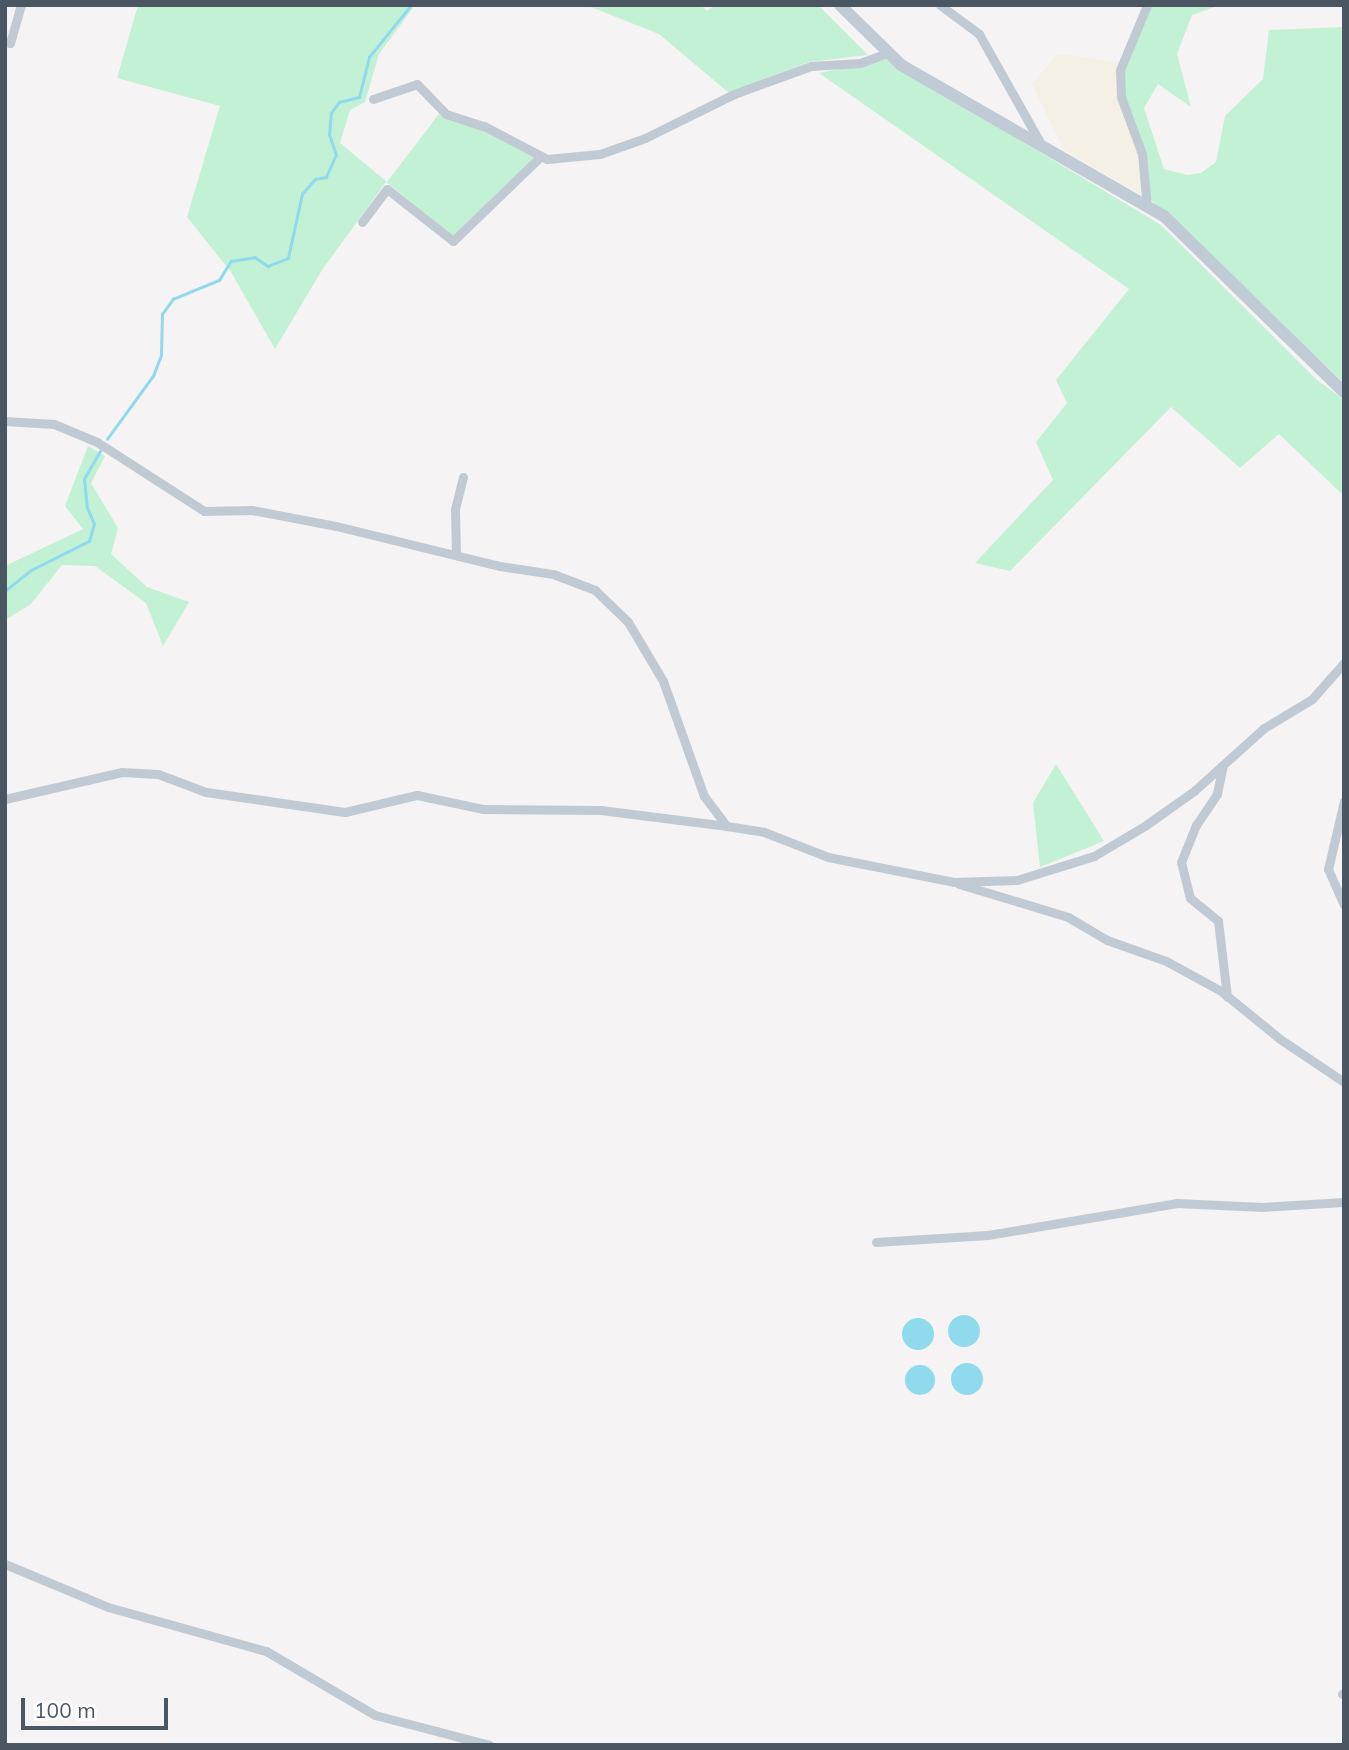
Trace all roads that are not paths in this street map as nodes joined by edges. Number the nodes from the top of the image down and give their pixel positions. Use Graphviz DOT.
graph roads {
  1 [pos="21,5"];
  2 [pos="839,5"];
  3 [pos="940,5"];
  4 [pos="1147,5"];
  5 [pos="5,42"];
  6 [pos="887,53"];
  7 [pos="373,99"];
  8 [pos="1043,148"];
  9 [pos="541,156"];
  10 [pos="1147,207"];
  11 [pos="362,222"];
  12 [pos="1344,392"];
  13 [pos="5,421"];
  14 [pos="463,477"];
  15 [pos="456,554"];
  16 [pos="1344,663"];
  17 [pos="1223,765"];
  18 [pos="5,799"];
  19 [pos="1344,801"];
  20 [pos="727,826"];
  21 [pos="954,883"];
  22 [pos="1344,905"];
  23 [pos="1227,996"];
  24 [pos="1344,1082"];
  25 [pos="1344,1202"];
  26 [pos="876,1242"];
  27 [pos="5,1564"];
  28 [pos="489,1745"];
  1 -- 5 [label="street"];
  2 -- 6 [label="street"];
  3 -- 8 [label="street"];
  4 -- 10 [label="street"];
  6 -- 8 [label="street"];
  6 -- 9 [label="street"];
  7 -- 9 [label="street"];
  8 -- 10 [label="street"];
  9 -- 11 [label="street"];
  10 -- 12 [label="street"];
  13 -- 15 [label="street"];
  14 -- 15 [label="street"];
  15 -- 20 [label="street"];
  16 -- 17 [label="street"];
  17 -- 21 [label="street"];
  17 -- 23 [label="street"];
  18 -- 20 [label="street"];
  19 -- 22 [label="street"];
  20 -- 21 [label="street"];
  21 -- 23 [label="street"];
  23 -- 24 [label="street"];
  25 -- 26 [label="street"];
  27 -- 28 [label="street"];
}
